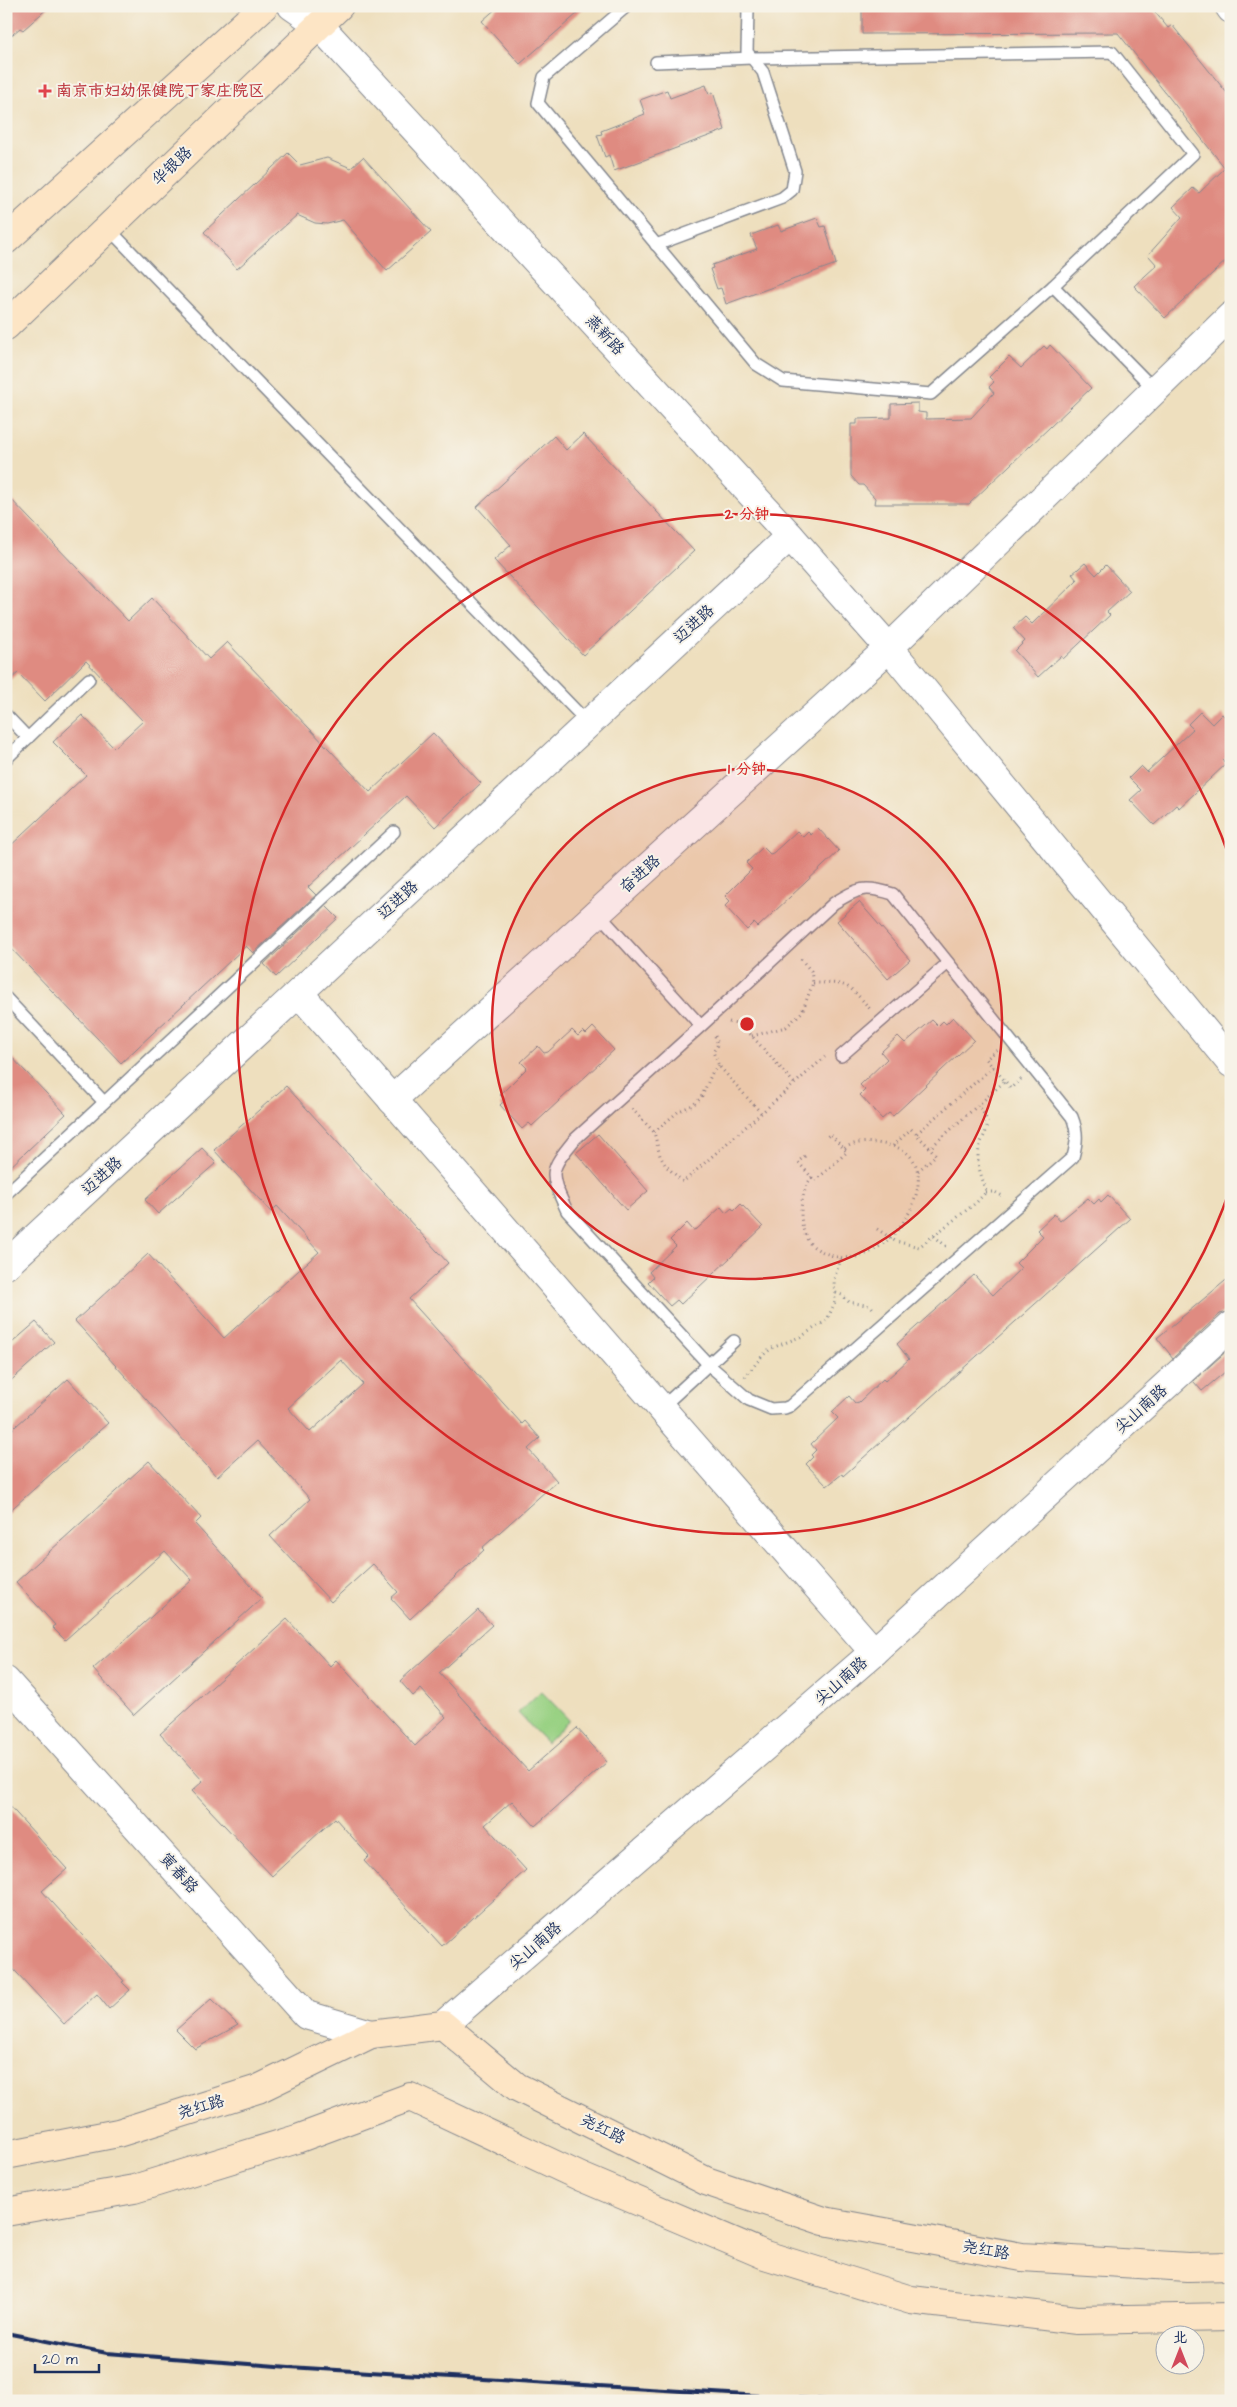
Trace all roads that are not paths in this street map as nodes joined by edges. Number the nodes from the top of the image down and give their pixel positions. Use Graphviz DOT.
graph roads {
  1 [pos="264,6"];
  2 [pos="292,6"];
  3 [pos="339,6"];
  4 [pos="626,6"];
  5 [pos="744,6"];
  6 [pos="317,15"];
  7 [pos="752,58"];
  8 [pos="656,62"];
  9 [pos="108,228"];
  10 [pos="6,240"];
  11 [pos="656,245"];
  12 [pos="1054,286"];
  13 [pos="1231,316"];
  14 [pos="6,326"];
  15 [pos="1155,390"];
  16 [pos="790,536"];
  17 [pos="889,648"];
  18 [pos="89,679"];
  19 [pos="6,714"];
  20 [pos="588,723"];
  21 [pos="28,738"];
  22 [pos="6,759"];
  23 [pos="394,832"];
  24 [pos="597,912"];
  25 [pos="948,963"];
  26 [pos="299,993"];
  27 [pos="6,998"];
  28 [pos="701,1026"];
  29 [pos="836,1054"];
  30 [pos="1231,1063"];
  31 [pos="392,1100"];
  32 [pos="104,1102"];
  33 [pos="6,1194"];
  34 [pos="6,1265"];
  35 [pos="1231,1326"];
  36 [pos="734,1341"];
  37 [pos="708,1364"];
  38 [pos="661,1408"];
  39 [pos="874,1652"];
  40 [pos="6,1681"];
  41 [pos="443,2026"];
  42 [pos="371,2034"];
  43 [pos="6,2155"];
  44 [pos="6,2212"];
  45 [pos="1231,2266"];
  46 [pos="1231,2317"];
  1 -- 10 [label="main road"];
  2 -- 6 [label="street, 燕新路"];
  3 -- 6 [label="main road, 华银路"];
  4 -- 11 [label="lane"];
  5 -- 7 [label="lane"];
  6 -- 9 [label="main road, 华银路"];
  6 -- 16 [label="street, 燕新路"];
  7 -- 8 [label="lane"];
  7 -- 11 [label="lane"];
  7 -- 12 [label="lane"];
  9 -- 14 [label="main road, 华银路"];
  9 -- 20 [label="lane"];
  11 -- 12 [label="lane"];
  12 -- 15 [label="lane"];
  13 -- 15 [label="street, 奋进路"];
  15 -- 17 [label="street, 奋进路"];
  16 -- 17 [label="street, 燕新路"];
  16 -- 20 [label="street, 迈进路"];
  17 -- 24 [label="street, 奋进路"];
  17 -- 30 [label="street, 燕新路"];
  18 -- 21 [label="lane"];
  19 -- 21 [label="lane"];
  20 -- 26 [label="street, 迈进路"];
  21 -- 22 [label="lane"];
  23 -- 32 [label="lane"];
  24 -- 28 [label="lane"];
  24 -- 31 [label="street, 奋进路"];
  25 -- 28 [label="lane"];
  25 -- 29 [label="lane"];
  25 -- 37 [label="lane"];
  26 -- 31 [label="street"];
  26 -- 34 [label="street, 迈进路"];
  27 -- 32 [label="lane"];
  28 -- 37 [label="lane"];
  31 -- 38 [label="street"];
  32 -- 33 [label="lane"];
  35 -- 39 [label="street, 尖山南路"];
  36 -- 37 [label="lane"];
  37 -- 38 [label="lane"];
  38 -- 39 [label="street"];
  39 -- 41 [label="street, 尖山南路"];
  40 -- 42 [label="street, 寅春路"];
  41 -- 42 [label="main road, 尧红路"];
  41 -- 45 [label="main road, 尧红路"];
  42 -- 43 [label="main road, 尧红路"];
  44 -- 46 [label="main road"];
}
